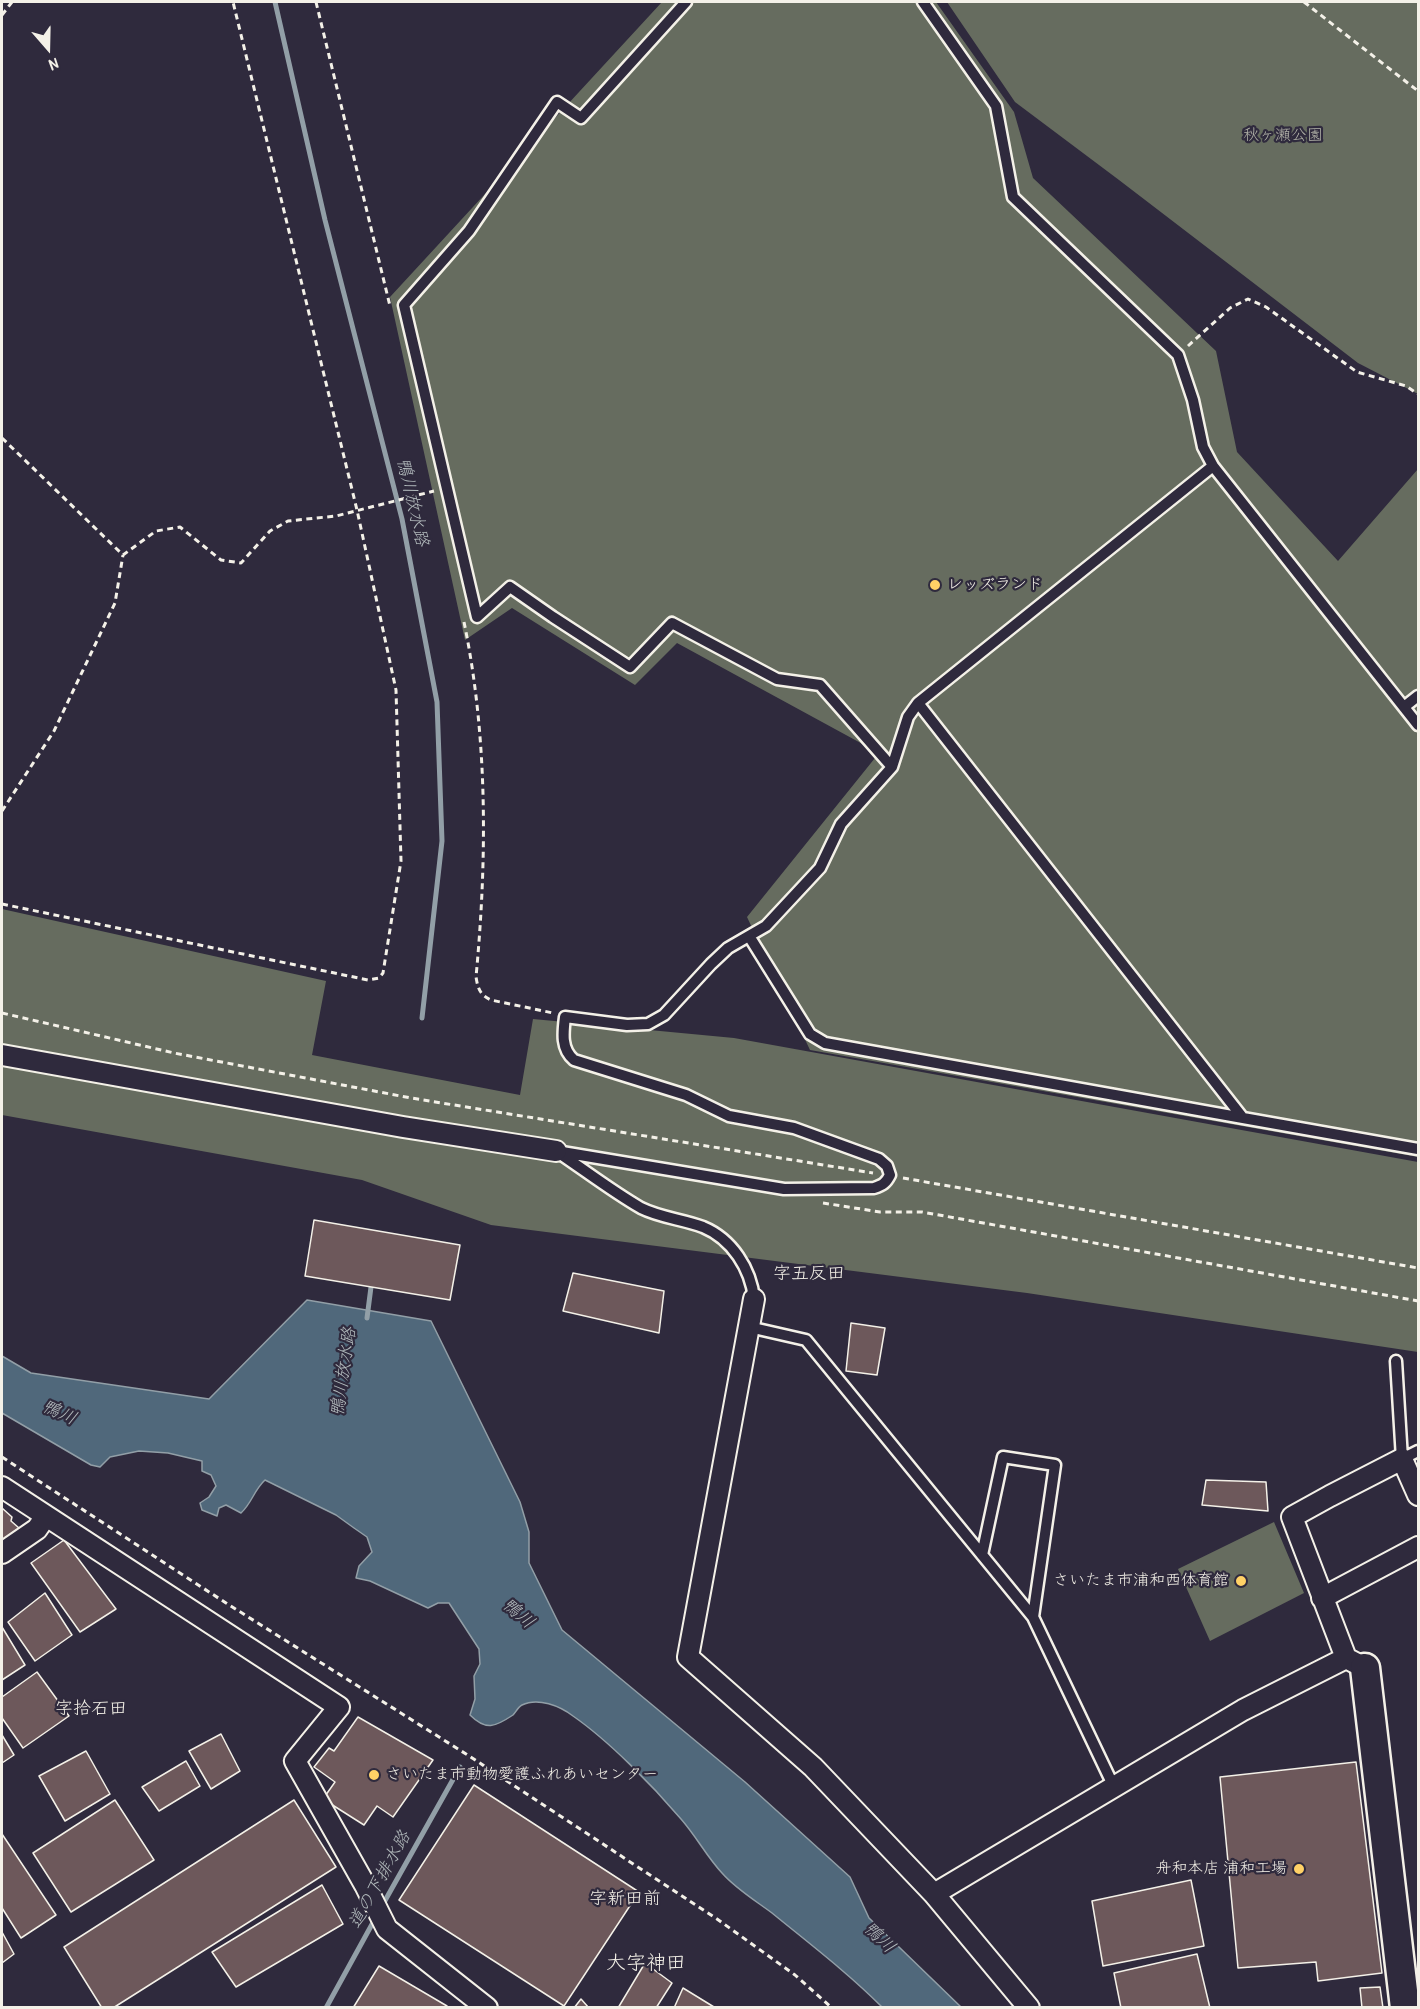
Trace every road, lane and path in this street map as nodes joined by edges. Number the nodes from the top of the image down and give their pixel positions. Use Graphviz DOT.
graph roads {
  1 [pos="12,2"];
  2 [pos="233,2"];
  3 [pos="316,2"];
  4 [pos="686,2"];
  5 [pos="923,2"];
  6 [pos="1304,2"];
  7 [pos="2,15"];
  8 [pos="1419,90"];
  9 [pos="392,316"];
  10 [pos="1178,355"];
  11 [pos="1419,394"];
  12 [pos="2,438"];
  13 [pos="1213,466"];
  14 [pos="434,491"];
  15 [pos="359,510"];
  16 [pos="123,555"];
  17 [pos="462,614"];
  18 [pos="1419,696"];
  19 [pos="918,703"];
  20 [pos="1404,707"];
  21 [pos="1419,725"];
  22 [pos="892,767"];
  23 [pos="2,811"];
  24 [pos="2,904"];
  25 [pos="749,936"];
  26 [pos="2,1013"];
  27 [pos="566,1017"];
  28 [pos="2,1054"];
  29 [pos="1243,1118"];
  30 [pos="1419,1149"];
  31 [pos="556,1151"];
  32 [pos="890,1175"];
  33 [pos="817,1202"];
  34 [pos="1419,1268"];
  35 [pos="754,1299"];
  36 [pos="1419,1301"];
  37 [pos="749,1327"];
  38 [pos="1396,1361"];
  39 [pos="1410,1455"];
  40 [pos="2,1457"];
  41 [pos="2,1487"];
  42 [pos="1419,1495"];
  43 [pos="46,1516"];
  44 [pos="1419,1547"];
  45 [pos="2,1553"];
  46 [pos="982,1555"];
  47 [pos="1322,1598"];
  48 [pos="1033,1617"];
  49 [pos="1355,1663"];
  50 [pos="1114,1787"];
  51 [pos="934,1894"];
  52 [pos="487,2007"];
  53 [pos="832,2007"];
  54 [pos="1029,2007"];
  55 [pos="1405,2007"];
  1 -- 7 [label="path"];
  2 -- 15 [label="path"];
  3 -- 9 [label="path"];
  4 -- 22 [label="lane"];
  5 -- 10 [label="lane"];
  6 -- 8 [label="path"];
  10 -- 11 [label="path"];
  10 -- 13 [label="lane"];
  12 -- 16 [label="path"];
  13 -- 19 [label="lane"];
  13 -- 20 [label="lane"];
  14 -- 15 [label="path"];
  15 -- 16 [label="path"];
  15 -- 24 [label="path"];
  16 -- 23 [label="path"];
  17 -- 27 [label="path"];
  18 -- 20 [label="lane"];
  19 -- 22 [label="lane"];
  19 -- 29 [label="lane"];
  20 -- 21 [label="lane"];
  22 -- 25 [label="lane"];
  25 -- 27 [label="lane"];
  25 -- 29 [label="lane"];
  26 -- 32 [label="path"];
  27 -- 32 [label="lane"];
  28 -- 31 [label="street"];
  29 -- 30 [label="lane"];
  31 -- 32 [label="lane"];
  31 -- 35 [label="lane"];
  32 -- 34 [label="path"];
  33 -- 36 [label="path"];
  35 -- 37 [label="street"];
  37 -- 46 [label="lane"];
  37 -- 51 [label="street"];
  38 -- 39 [label="lane"];
  39 -- 42 [label="street"];
  39 -- 47 [label="street"];
  40 -- 53 [label="path"];
  41 -- 43 [label="street"];
  43 -- 45 [label="street"];
  43 -- 52 [label="street"];
  44 -- 47 [label="street"];
  46 -- 48 [label="lane"];
  46 -- 48 [label="lane"];
  47 -- 49 [label="street"];
  48 -- 50 [label="lane"];
  49 -- 50 [label="street"];
  49 -- 55 [label="street"];
  50 -- 51 [label="street"];
  51 -- 54 [label="street"];
}
